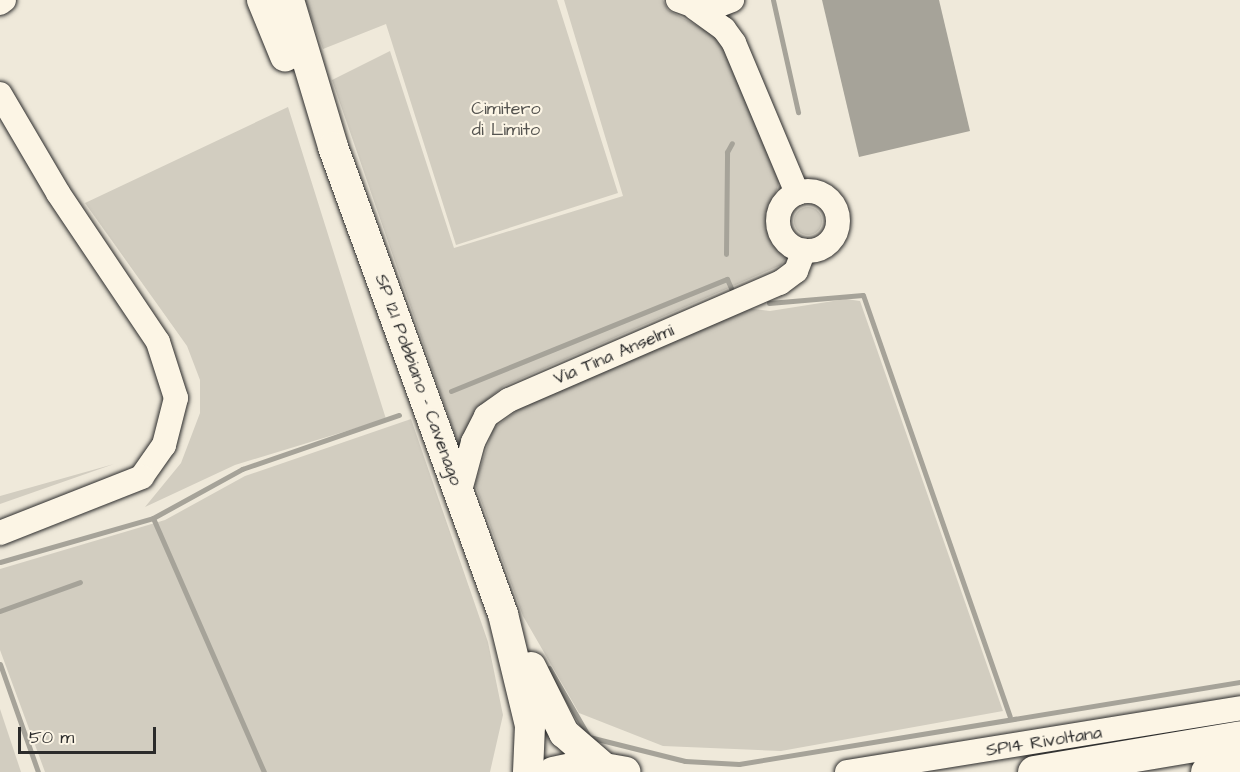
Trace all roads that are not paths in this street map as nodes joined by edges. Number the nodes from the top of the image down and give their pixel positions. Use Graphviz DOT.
graph roads {
  1 [pos="4,0"];
  2 [pos="262,0"];
  3 [pos="289,0"];
  4 [pos="734,0"];
  5 [pos="0,3"];
  6 [pos="686,4"];
  7 [pos="734,44"];
  8 [pos="0,94"];
  9 [pos="333,147"];
  10 [pos="797,193"];
  11 [pos="804,250"];
  12 [pos="459,494"];
  13 [pos="0,533"];
  14 [pos="504,614"];
  15 [pos="1240,708"];
  16 [pos="1240,737"];
  17 [pos="1240,766"];
  18 [pos="613,769"];
  19 [pos="528,772"];
  20 [pos="552,772"];
  21 [pos="847,772"];
  22 [pos="1034,772"];
  23 [pos="1208,772"];
  1 -- 5 [label="street"];
  2 -- 9 [label="main road"];
  3 -- 9 [label="main road"];
  4 -- 6 [label="street"];
  4 -- 7 [label="street"];
  6 -- 7 [label="street"];
  7 -- 10 [label="street"];
  8 -- 13 [label="street"];
  9 -- 12 [label="main road, SP 121 Pobbiano - Cavenago"];
  10 -- 11 [label="street"];
  10 -- 11 [label="street"];
  11 -- 12 [label="street, Via Tina Anselmi"];
  12 -- 14 [label="main road, SP 121 Pobbiano - Cavenago"];
  14 -- 18 [label="main road, SP 121 Pobbiano - Cavenago"];
  14 -- 19 [label="main road, SP 121 Pobbiano - Cavenago"];
  15 -- 21 [label="street, SP14 Rivoltana"];
  16 -- 22 [label="highway"];
  17 -- 23 [label="highway"];
  18 -- 20 [label="main road"];
}
